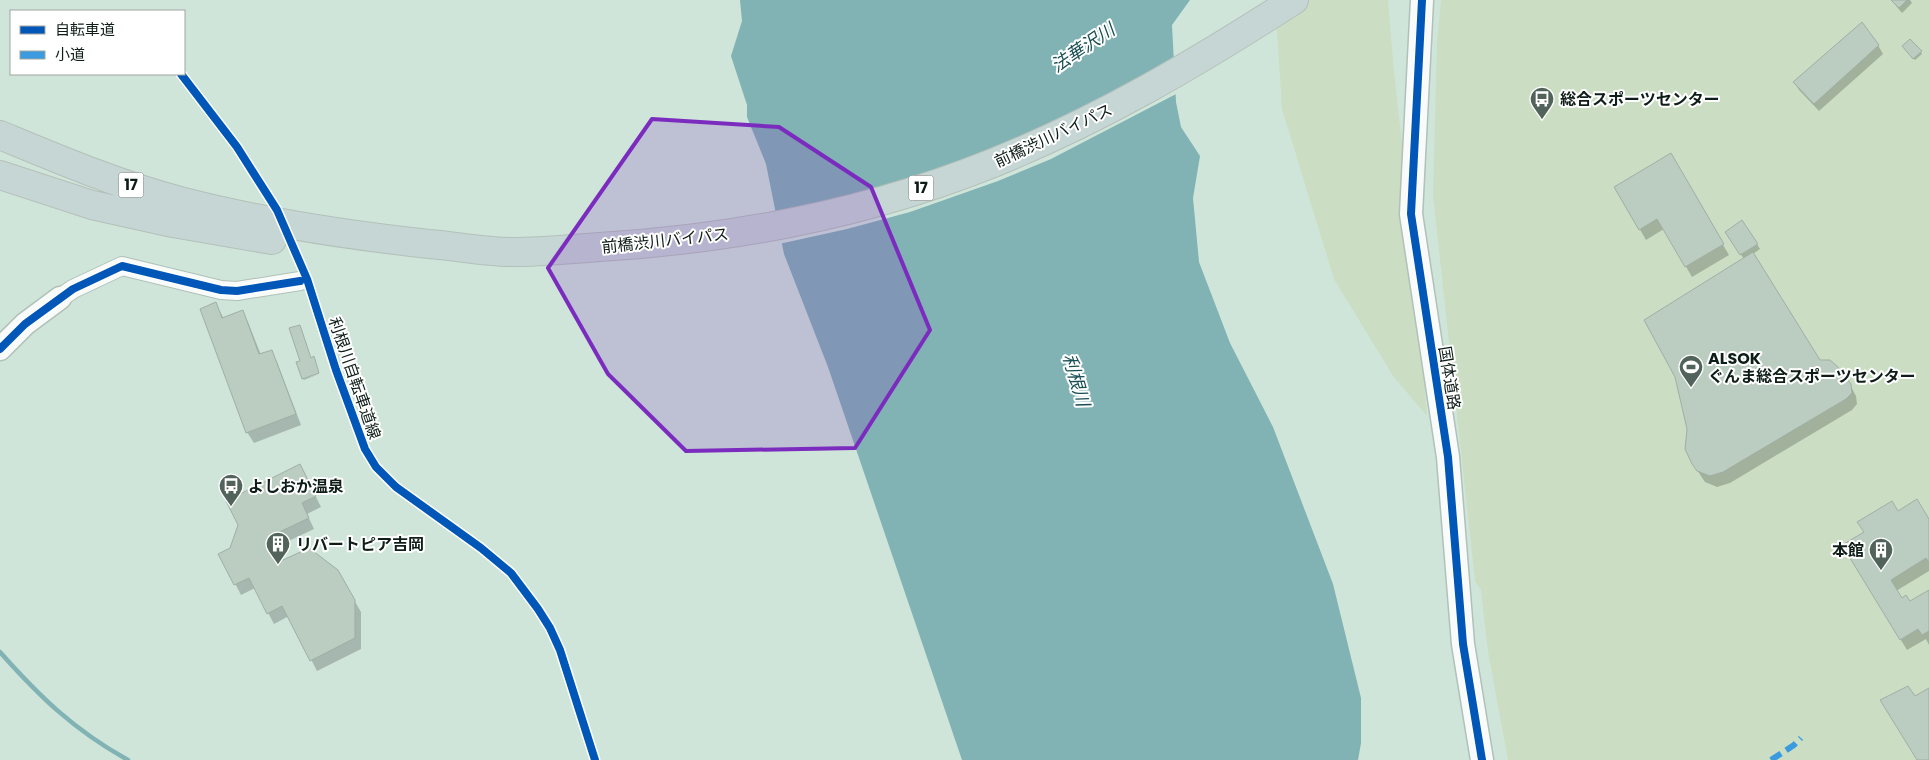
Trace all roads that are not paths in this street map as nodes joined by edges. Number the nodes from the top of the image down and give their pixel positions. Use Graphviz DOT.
graph roads {
  1 [pos="1294,0"];
  2 [pos="1422,0"];
  3 [pos="0,119"];
  4 [pos="0,135"];
  5 [pos="0,175"];
  6 [pos="147,191"];
  7 [pos="270,230"];
  8 [pos="300,281"];
  9 [pos="60,298"];
  10 [pos="0,348"];
  11 [pos="1482,760"];
  1 -- 7 [label="highway, 前橋渋川バイパス / 17"];
  2 -- 11 [label="street, 国体道路"];
  3 -- 6 [label="highway"];
  4 -- 6 [label="highway, 前橋渋川バイパス / 17"];
  5 -- 7 [label="highway"];
  6 -- 7 [label="highway, 前橋渋川バイパス / 17"];
  8 -- 9 [label="street"];
  9 -- 10 [label="street"];
}
